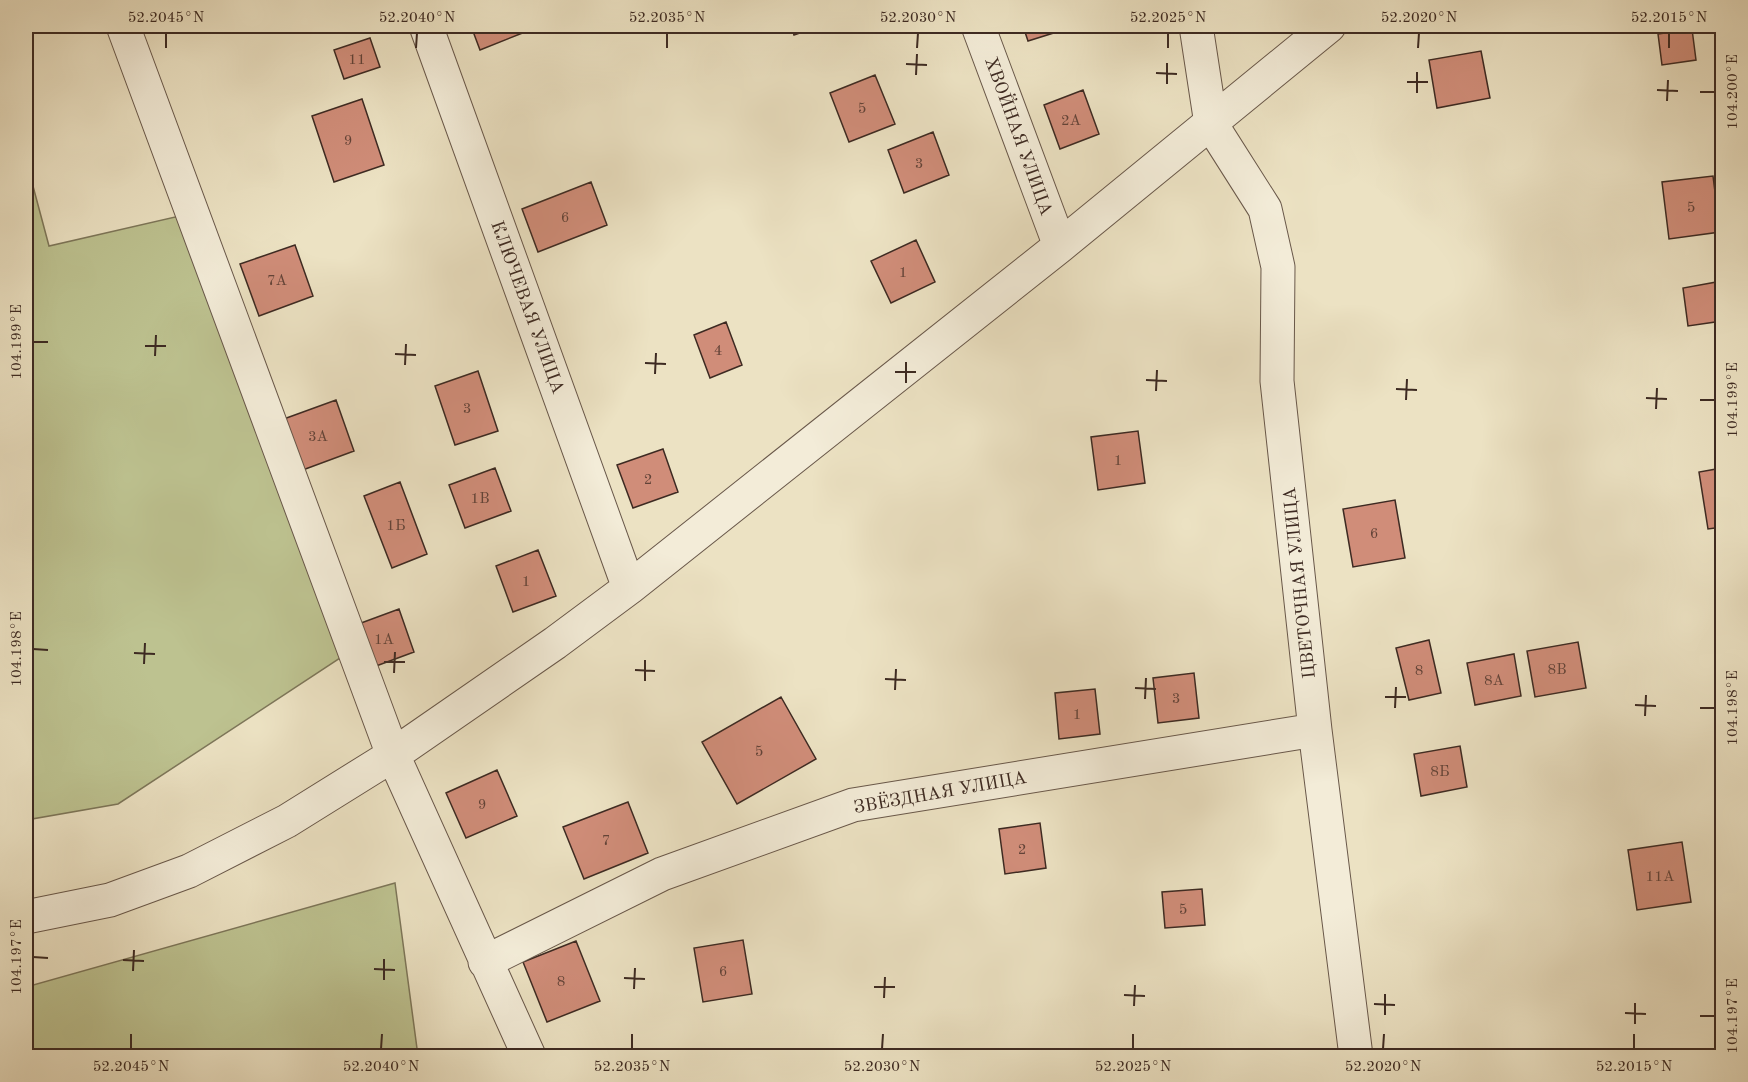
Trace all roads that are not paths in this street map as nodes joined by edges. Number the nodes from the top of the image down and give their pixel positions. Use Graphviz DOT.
graph roads {
  1 [pos="123,26"];
  2 [pos="426,26"];
  3 [pos="978,26"];
  4 [pos="1196,26"];
  5 [pos="1329,26"];
  6 [pos="1211,124"];
  7 [pos="1060,246"];
  8 [pos="629,588"];
  9 [pos="1315,730"];
  10 [pos="393,755"];
  11 [pos="26,917"];
  12 [pos="486,962"];
  13 [pos="529,1056"];
  14 [pos="1356,1056"];
  1 -- 10 [label="street"];
  2 -- 8 [label="street, КЛЮЧЕВАЯ УЛИЦА"];
  3 -- 7 [label="street, ХВОЙНАЯ УЛИЦА"];
  4 -- 6 [label="street"];
  5 -- 6 [label="street"];
  6 -- 7 [label="street"];
  6 -- 9 [label="street, ЦВЕТОЧНАЯ УЛИЦА"];
  7 -- 8 [label="street"];
  8 -- 10 [label="street"];
  9 -- 12 [label="street, ЗВЁЗДНАЯ УЛИЦА"];
  9 -- 14 [label="street, ЦВЕТОЧНАЯ УЛИЦА"];
  10 -- 11 [label="street"];
  10 -- 12 [label="street"];
  12 -- 13 [label="street"];
}
